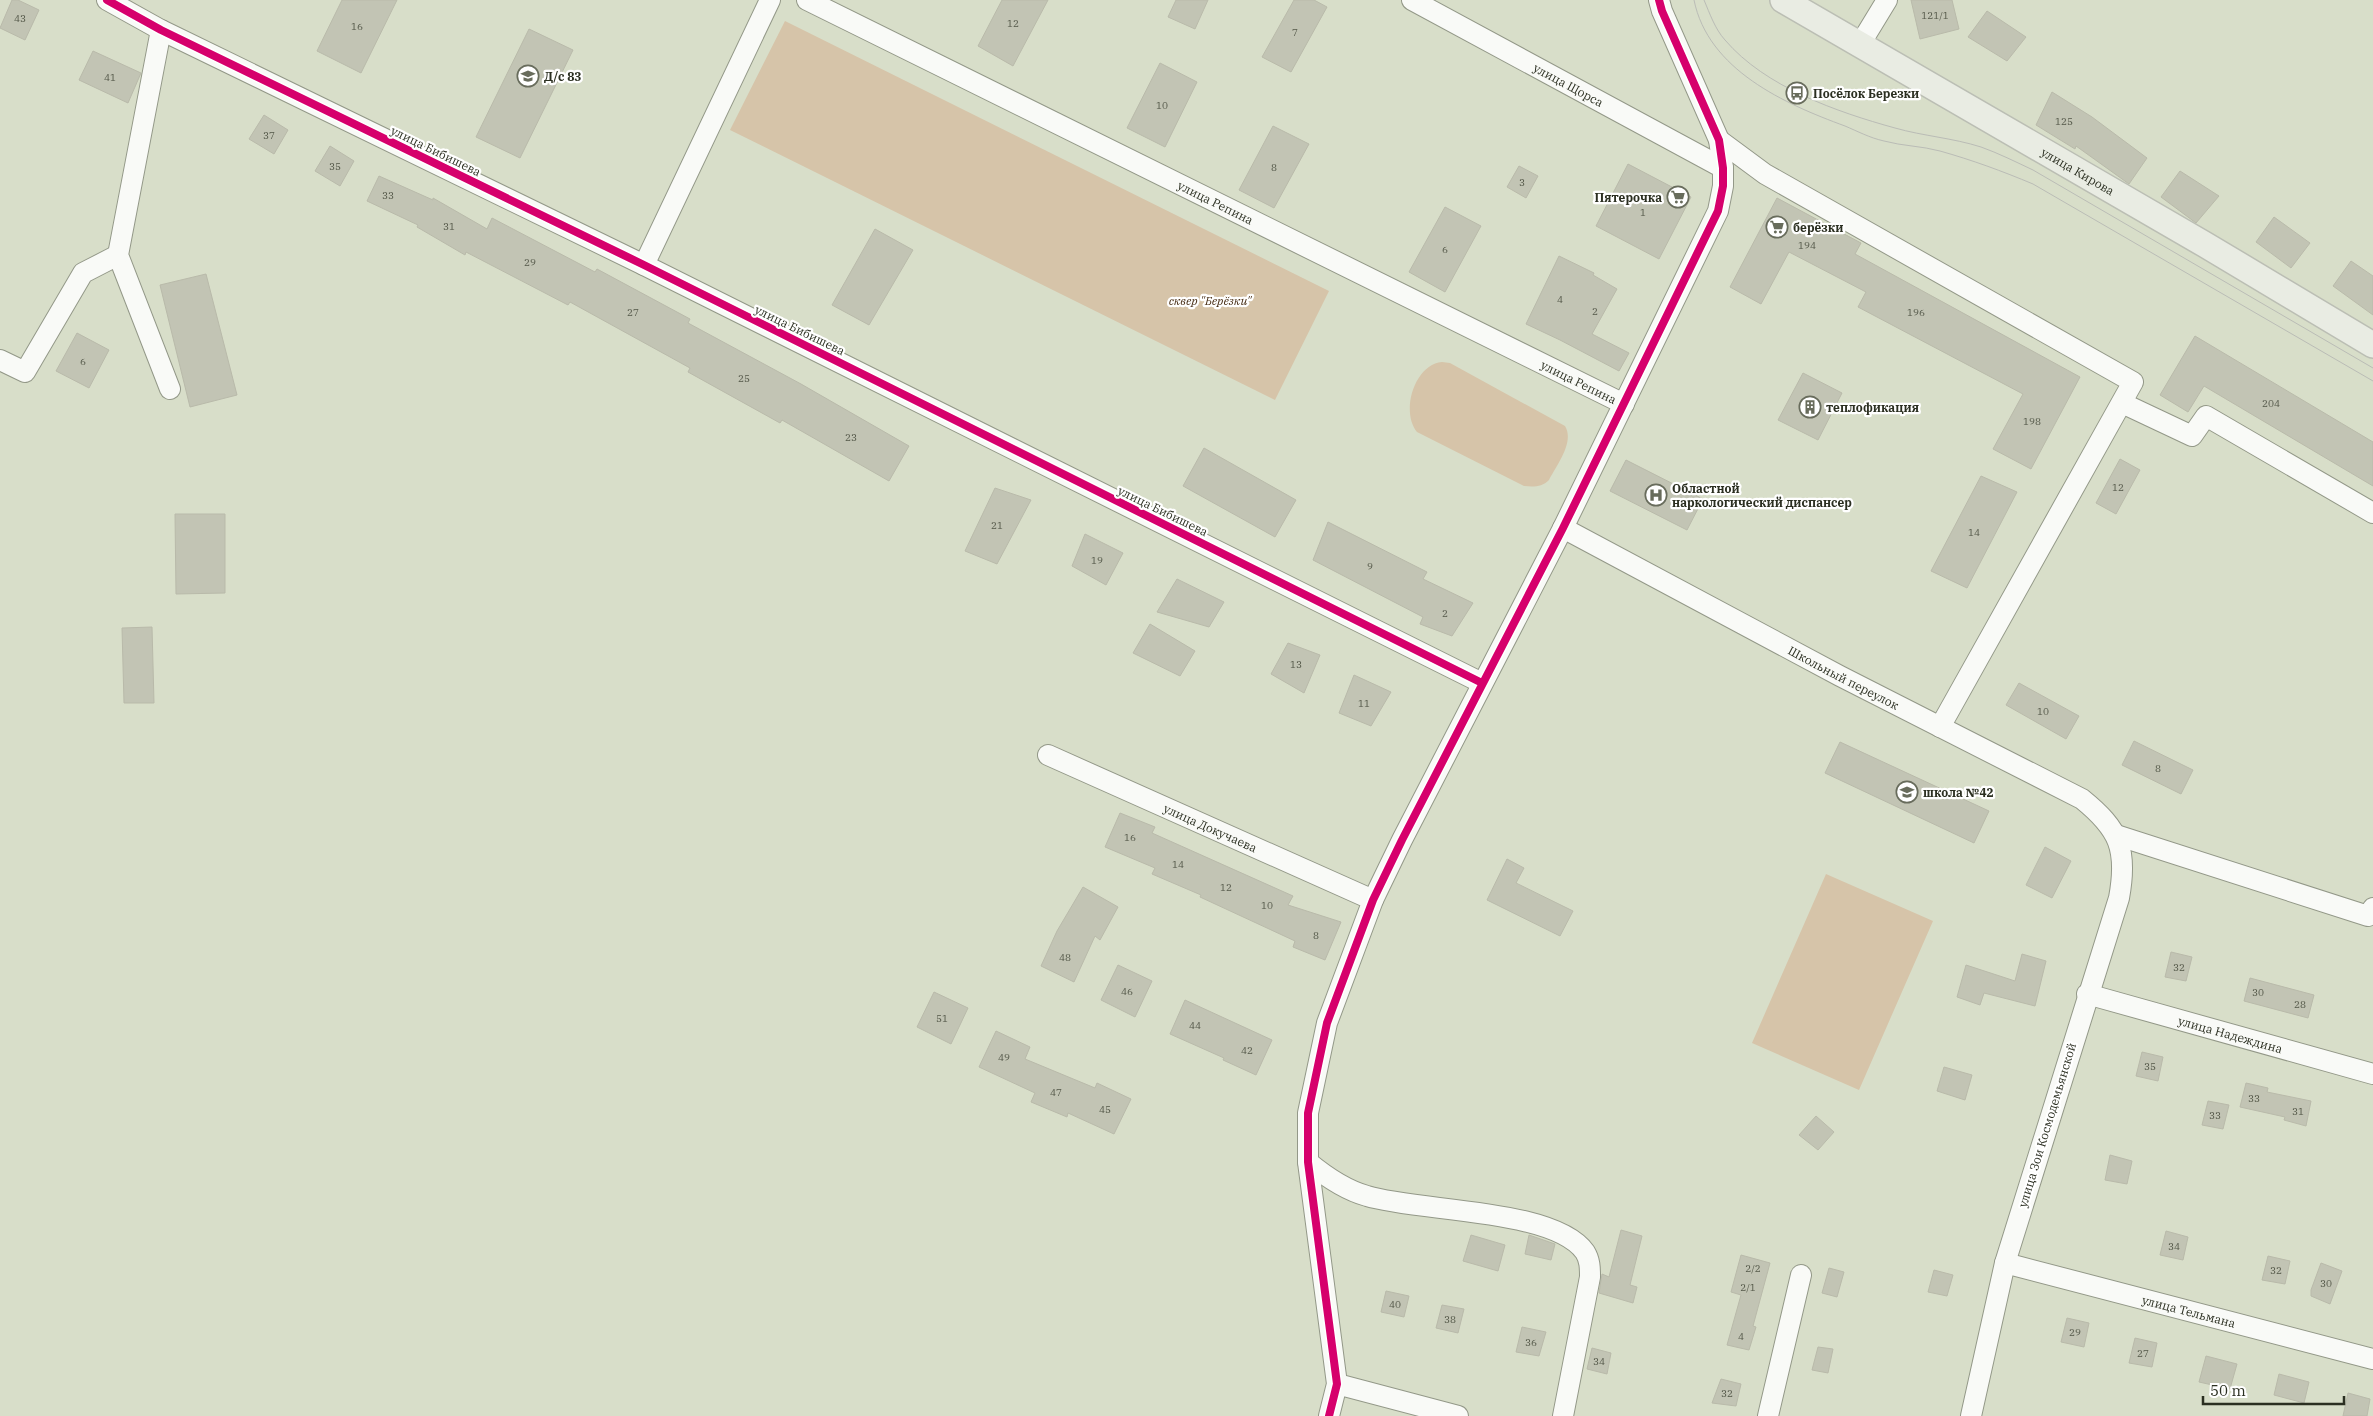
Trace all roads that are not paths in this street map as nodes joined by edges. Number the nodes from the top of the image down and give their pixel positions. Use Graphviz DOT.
graph roads {
  1 [pos="107,0"];
  2 [pos="770,0"];
  3 [pos="808,0"];
  4 [pos="1412,0"];
  5 [pos="1659,0"];
  6 [pos="1783,0"];
  7 [pos="1886,0"];
  8 [pos="161,30"];
  9 [pos="1859,46"];
  10 [pos="1718,140"];
  11 [pos="1723,168"];
  12 [pos="118,255"];
  13 [pos="644,265"];
  14 [pos="2373,345"];
  15 [pos="0,360"];
  16 [pos="170,389"];
  17 [pos="2122,403"];
  18 [pos="1624,404"];
  19 [pos="2373,513"];
  20 [pos="1564,528"];
  21 [pos="1482,683"];
  22 [pos="1940,727"];
  23 [pos="1048,755"];
  24 [pos="2116,835"];
  25 [pos="1373,900"];
  26 [pos="2373,908"];
  27 [pos="2087,994"];
  28 [pos="2373,1074"];
  29 [pos="1308,1162"];
  30 [pos="2005,1263"];
  31 [pos="1801,1275"];
  32 [pos="2373,1359"];
  33 [pos="1337,1384"];
  34 [pos="1329,1416"];
  35 [pos="1458,1416"];
  36 [pos="1563,1416"];
  37 [pos="1768,1416"];
  38 [pos="1971,1416"];
  1 -- 8 [label="street, улица Бибишева"];
  2 -- 13 [label="street"];
  3 -- 18 [label="street, улица Репина"];
  4 -- 11 [label="street, улица Щорса"];
  5 -- 10 [label="street"];
  6 -- 9 [label="main road, улица Кирова"];
  7 -- 9 [label="street"];
  8 -- 12 [label="street"];
  8 -- 13 [label="street, улица Бибишева"];
  9 -- 14 [label="main road, улица Кирова"];
  10 -- 11 [label="street"];
  10 -- 17 [label="street"];
  11 -- 18 [label="street"];
  12 -- 15 [label="street"];
  12 -- 16 [label="street"];
  13 -- 21 [label="street, улица Бибишева"];
  17 -- 19 [label="street"];
  17 -- 22 [label="street"];
  18 -- 20 [label="street"];
  20 -- 21 [label="street"];
  20 -- 22 [label="street, Школьный переулок"];
  21 -- 25 [label="street"];
  22 -- 24 [label="street, Школьный переулок"];
  23 -- 25 [label="street, улица Докучаева"];
  24 -- 26 [label="street"];
  24 -- 27 [label="street, улица Зои Космодемьянской"];
  25 -- 29 [label="street"];
  27 -- 28 [label="street, улица Надеждина"];
  27 -- 30 [label="street, улица Зои Космодемьянской"];
  29 -- 33 [label="street"];
  29 -- 36 [label="street"];
  30 -- 32 [label="street, улица Тельмана"];
  30 -- 38 [label="street, улица Зои Космодемьянской"];
  31 -- 37 [label="street"];
  33 -- 34 [label="street"];
  33 -- 35 [label="street"];
}
